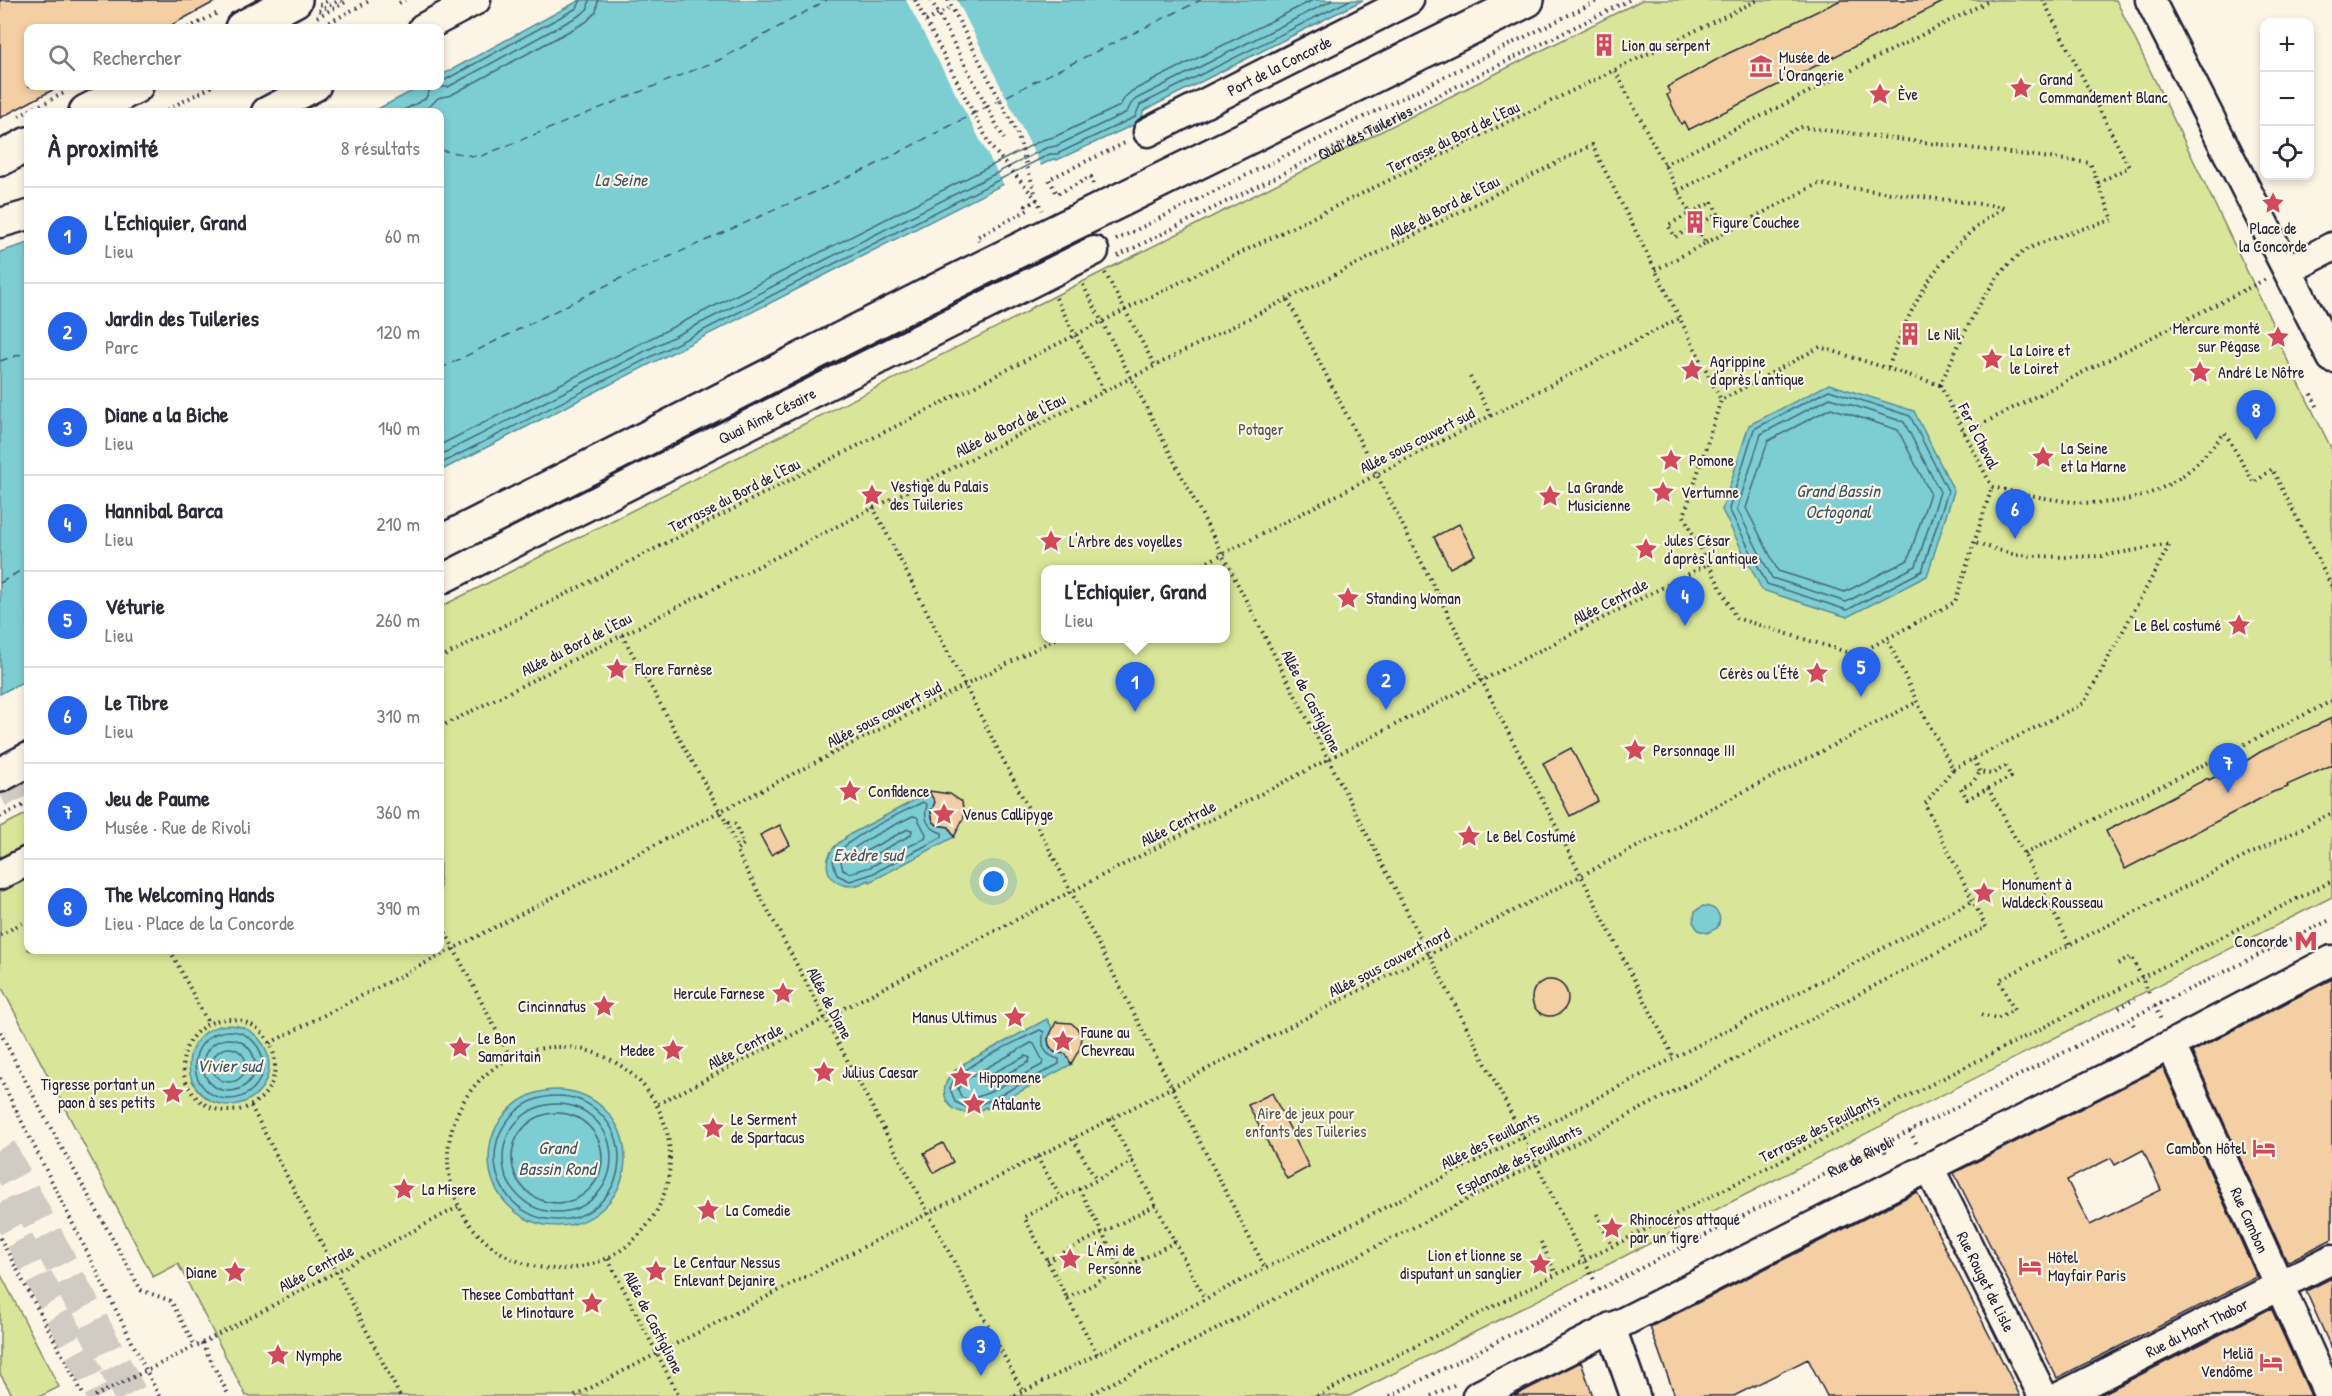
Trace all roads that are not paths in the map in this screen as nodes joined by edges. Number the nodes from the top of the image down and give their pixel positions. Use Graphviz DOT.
graph roads {
  1 [pos="476,0"];
  2 [pos="1409,0"];
  3 [pos="1527,0"];
  4 [pos="2150,0"];
  5 [pos="305,11"];
  6 [pos="257,24"];
  7 [pos="431,24"];
  8 [pos="122,90"];
  9 [pos="308,90"];
  10 [pos="78,102"];
  11 [pos="274,108"];
  12 [pos="19,133"];
  13 [pos="1139,136"];
  14 [pos="0,159"];
  15 [pos="24,215"];
  16 [pos="0,223"];
  17 [pos="2332,247"];
  18 [pos="1102,258"];
  19 [pos="2288,270"];
  20 [pos="2332,358"];
  21 [pos="444,541"];
  22 [pos="444,578"];
  23 [pos="24,762"];
  24 [pos="0,775"];
  25 [pos="24,863"];
  26 [pos="0,875"];
  27 [pos="2332,960"];
  28 [pos="2171,1045"];
  29 [pos="1924,1158"];
  30 [pos="2332,1259"];
  31 [pos="2280,1285"];
  32 [pos="1611,1327"];
  33 [pos="1477,1396"];
  34 [pos="1635,1396"];
  35 [pos="2043,1396"];
  36 [pos="2061,1396"];
  37 [pos="2330,1396"];
  1 -- 7 [label="street"];
  2 -- 13 [label="street, Port de la Concorde"];
  3 -- 21 [label="main road"];
  4 -- 19 [label="street"];
  5 -- 6 [label="main road"];
  8 -- 10 [label="main road"];
  9 -- 11 [label="street"];
  12 -- 14 [label="main road"];
  15 -- 16 [label="street"];
  17 -- 19 [label="street"];
  18 -- 22 [label="street, Quai Aimé Césaire"];
  19 -- 20 [label="street"];
  23 -- 24 [label="main road"];
  25 -- 26 [label="street"];
  27 -- 28 [label="street"];
  28 -- 29 [label="street"];
  28 -- 31 [label="street, Rue Cambon"];
  29 -- 32 [label="street"];
  29 -- 35 [label="street, Rue Rouget de Lisle"];
  30 -- 31 [label="street, Rue du Mont Thabor"];
  31 -- 36 [label="street, Rue du Mont Thabor"];
  31 -- 37 [label="street, Rue Cambon"];
  32 -- 33 [label="street"];
  32 -- 34 [label="street"];
}
